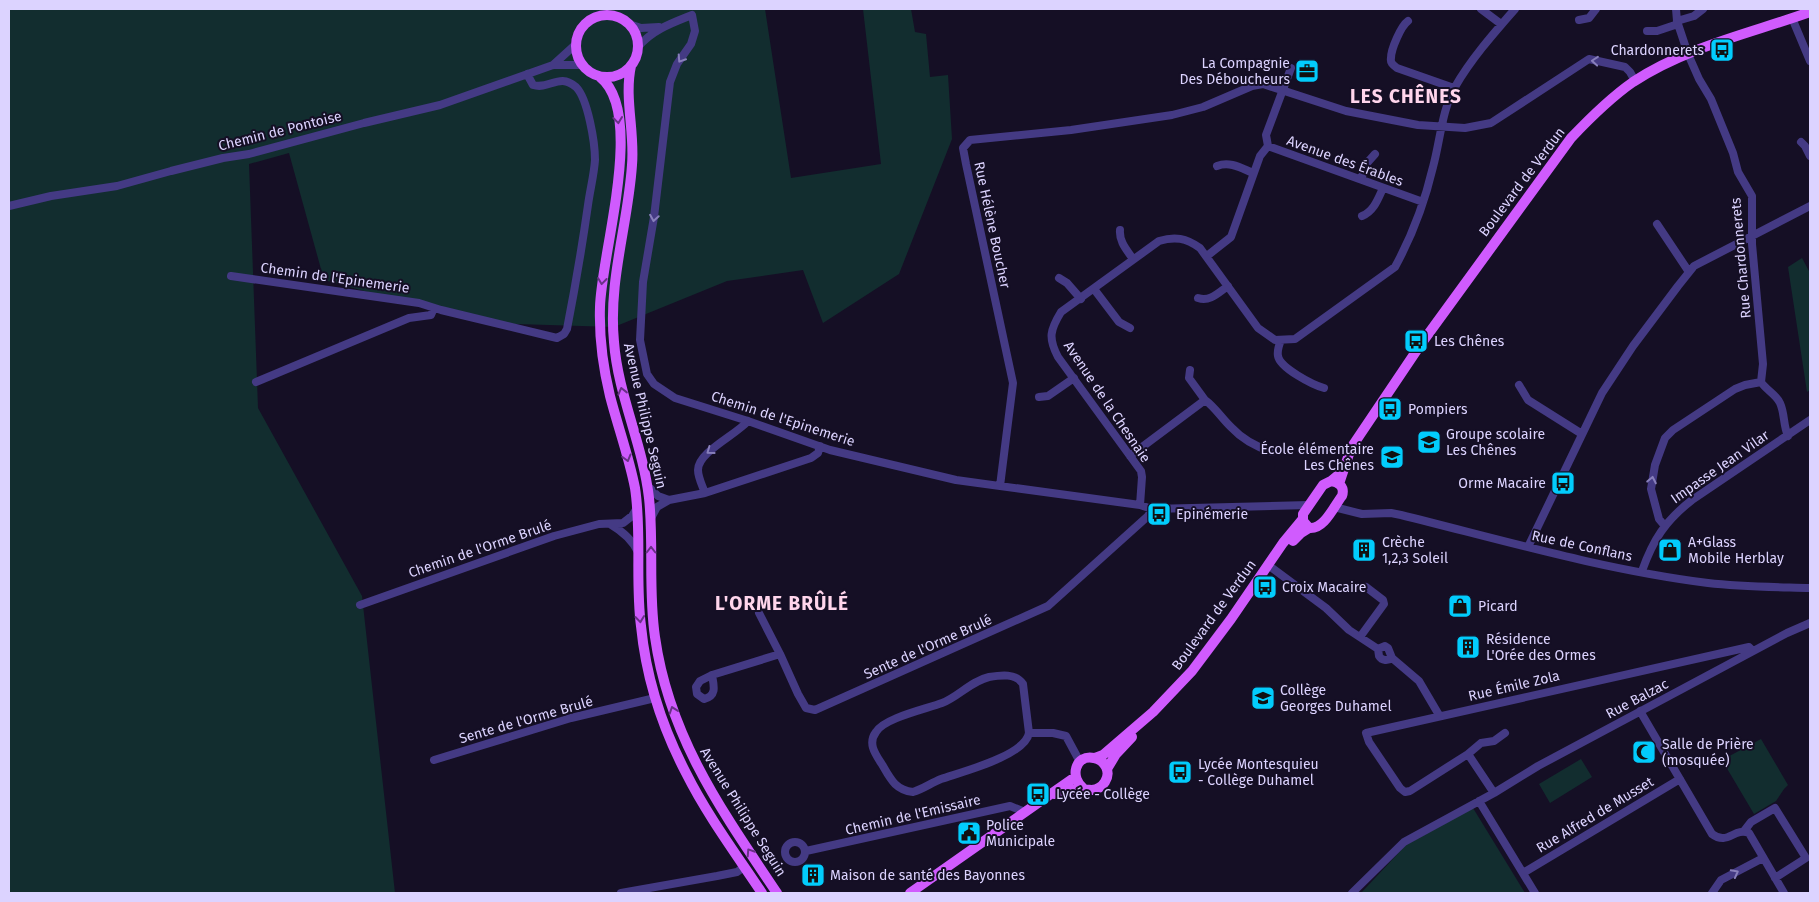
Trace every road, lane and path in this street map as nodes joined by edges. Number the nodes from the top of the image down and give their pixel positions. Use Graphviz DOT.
graph roads {
  1 [pos="591,9"];
  2 [pos="1481,9"];
  3 [pos="1515,9"];
  4 [pos="1596,9"];
  5 [pos="1676,9"];
  6 [pos="1704,9"];
  7 [pos="614,12"];
  8 [pos="1810,12"];
  9 [pos="1792,18"];
  10 [pos="1579,20"];
  11 [pos="587,21"];
  12 [pos="1408,21"];
  13 [pos="1678,23"];
  14 [pos="629,24"];
  15 [pos="1501,24"];
  16 [pos="664,26"];
  17 [pos="1647,31"];
  18 [pos="575,45"];
  19 [pos="638,47"];
  20 [pos="1688,54"];
  21 [pos="1810,61"];
  22 [pos="553,65"];
  23 [pos="582,65"];
  24 [pos="631,66"];
  25 [pos="1292,68"];
  26 [pos="527,74"];
  27 [pos="600,77"];
  28 [pos="1635,81"];
  29 [pos="1454,88"];
  30 [pos="1283,91"];
  31 [pos="1441,128"];
  32 [pos="1800,142"];
  33 [pos="1268,146"];
  34 [pos="1375,154"];
  35 [pos="1810,156"];
  36 [pos="1216,166"];
  37 [pos="1253,172"];
  38 [pos="1361,179"];
  39 [pos="1383,188"];
  40 [pos="1423,202"];
  41 [pos="9,206"];
  42 [pos="1810,206"];
  43 [pos="1362,216"];
  44 [pos="1657,224"];
  45 [pos="1120,230"];
  46 [pos="1753,236"];
  47 [pos="1207,256"];
  48 [pos="1134,260"];
  49 [pos="1689,272"];
  50 [pos="231,276"];
  51 [pos="1059,278"];
  52 [pos="1228,286"];
  53 [pos="1094,289"];
  54 [pos="1198,298"];
  55 [pos="1081,299"];
  56 [pos="434,308"];
  57 [pos="1130,328"];
  58 [pos="1281,340"];
  59 [pos="1190,370"];
  60 [pos="1074,378"];
  61 [pos="256,382"];
  62 [pos="1761,382"];
  63 [pos="1519,385"];
  64 [pos="1324,388"];
  65 [pos="1039,396"];
  66 [pos="1205,400"];
  67 [pos="1810,420"];
  68 [pos="748,421"];
  69 [pos="1582,434"];
  70 [pos="1788,436"];
  71 [pos="820,446"];
  72 [pos="1272,452"];
  73 [pos="1130,456"];
  74 [pos="1335,483"];
  75 [pos="647,486"];
  76 [pos="1000,486"];
  77 [pos="705,494"];
  78 [pos="1342,496"];
  79 [pos="669,500"];
  80 [pos="1140,505"];
  81 [pos="1309,505"];
  82 [pos="1286,507"];
  83 [pos="1334,507"];
  84 [pos="637,508"];
  85 [pos="1152,509"];
  86 [pos="1353,511"];
  87 [pos="650,521"];
  88 [pos="1304,521"];
  89 [pos="610,524"];
  90 [pos="1664,525"];
  91 [pos="1528,547"];
  92 [pos="638,553"];
  93 [pos="1271,567"];
  94 [pos="1642,571"];
  95 [pos="1366,587"];
  96 [pos="1810,588"];
  97 [pos="360,605"];
  98 [pos="759,613"];
  99 [pos="1810,623"];
  100 [pos="1360,637"];
  101 [pos="1754,651"];
  102 [pos="780,654"];
  103 [pos="712,676"];
  104 [pos="655,698"];
  105 [pos="1640,711"];
  106 [pos="1439,715"];
  107 [pos="1029,733"];
  108 [pos="1505,733"];
  109 [pos="1468,754"];
  110 [pos="1095,758"];
  111 [pos="434,760"];
  112 [pos="1080,762"];
  113 [pos="1107,769"];
  114 [pos="1075,777"];
  115 [pos="1680,779"];
  116 [pos="1084,789"];
  117 [pos="1494,793"];
  118 [pos="1050,795"];
  119 [pos="1478,801"];
  120 [pos="1025,812"];
  121 [pos="1744,831"];
  122 [pos="806,851"];
  123 [pos="1763,858"];
  124 [pos="744,867"];
  125 [pos="1523,873"];
  126 [pos="1775,878"];
  127 [pos="621,893"];
  128 [pos="762,893"];
  129 [pos="777,893"];
  130 [pos="910,893"];
  131 [pos="1352,893"];
  132 [pos="1535,893"];
  133 [pos="1712,893"];
  134 [pos="1784,893"];
  1 -- 11 [label="main road"];
  2 -- 15 [label="street"];
  3 -- 15 [label="street"];
  4 -- 10 [label="street"];
  5 -- 13 [label="street, Rue Chardonnerets"];
  6 -- 13 [label="street"];
  7 -- 11 [label="main road"];
  7 -- 14 [label="main road"];
  8 -- 9 [label="main road, Boulevard de Verdun"];
  9 -- 20 [label="main road, Boulevard de Verdun"];
  9 -- 21 [label="street"];
  11 -- 18 [label="main road"];
  12 -- 29 [label="street"];
  13 -- 17 [label="street"];
  13 -- 20 [label="street, Rue Chardonnerets"];
  14 -- 16 [label="street"];
  14 -- 19 [label="main road"];
  15 -- 29 [label="street"];
  16 -- 19 [label="street"];
  16 -- 68 [label="street, Chemin de l'Epinemerie, one-way"];
  18 -- 22 [label="street, Chemin de Pontoise"];
  18 -- 23 [label="main road"];
  19 -- 24 [label="main road"];
  20 -- 28 [label="main road, Boulevard de Verdun"];
  20 -- 46 [label="street, Rue Chardonnerets"];
  22 -- 23 [label="street, Chemin de Pontoise"];
  22 -- 26 [label="street, Chemin de Pontoise"];
  23 -- 27 [label="main road"];
  24 -- 27 [label="main road"];
  75 -- 24 [label="main road, Avenue Philippe Seguin, one-way"];
  25 -- 30 [label="street"];
  26 -- 41 [label="street, Chemin de Pontoise"];
  26 -- 56 [label="street, Chemin de l'Epinemerie"];
  27 -- 84 [label="main road, Avenue Philippe Seguin, one-way"];
  28 -- 31 [label="street, one-way"];
  28 -- 74 [label="main road, Boulevard de Verdun"];
  29 -- 31 [label="street"];
  30 -- 31 [label="street"];
  30 -- 33 [label="street"];
  30 -- 76 [label="street, Rue Hélène Boucher"];
  31 -- 40 [label="street"];
  32 -- 35 [label="street"];
  33 -- 37 [label="street, Avenue des Érables"];
  33 -- 38 [label="street, Avenue des Érables"];
  34 -- 38 [label="street"];
  36 -- 37 [label="street"];
  37 -- 47 [label="street, Avenue des Érables"];
  38 -- 39 [label="street, Avenue des Érables"];
  39 -- 40 [label="street, Avenue des Érables"];
  39 -- 43 [label="street"];
  40 -- 58 [label="street"];
  42 -- 46 [label="street"];
  44 -- 49 [label="street"];
  45 -- 48 [label="street"];
  46 -- 49 [label="street"];
  46 -- 62 [label="street, Rue Chardonnerets"];
  47 -- 48 [label="street, Avenue de la Chesnaie"];
  47 -- 52 [label="street, Avenue de la Chesnaie"];
  48 -- 53 [label="street, Avenue de la Chesnaie"];
  49 -- 69 [label="street"];
  50 -- 56 [label="street, Chemin de l'Epinemerie"];
  51 -- 55 [label="street"];
  52 -- 54 [label="street"];
  52 -- 58 [label="street, Avenue de la Chesnaie"];
  53 -- 55 [label="street, Avenue de la Chesnaie"];
  53 -- 57 [label="street"];
  55 -- 60 [label="street, Avenue de la Chesnaie"];
  56 -- 61 [label="street"];
  58 -- 64 [label="street"];
  59 -- 66 [label="street"];
  60 -- 65 [label="street"];
  60 -- 73 [label="street, Avenue de la Chesnaie"];
  62 -- 70 [label="street"];
  90 -- 62 [label="street, one-way"];
  63 -- 69 [label="street"];
  66 -- 72 [label="street"];
  66 -- 73 [label="street"];
  67 -- 70 [label="street, Impasse Jean Vilar"];
  68 -- 71 [label="street, Chemin de l'Epinemerie"];
  68 -- 77 [label="street, one-way"];
  69 -- 91 [label="street"];
  70 -- 90 [label="street, Impasse Jean Vilar"];
  71 -- 76 [label="street, Chemin de l'Epinemerie"];
  71 -- 77 [label="street"];
  73 -- 80 [label="street, Avenue de la Chesnaie"];
  74 -- 78 [label="main road"];
  74 -- 81 [label="main road, Boulevard de Verdun"];
  75 -- 79 [label="street"];
  75 -- 87 [label="main road, Avenue Philippe Seguin"];
  76 -- 80 [label="street, Chemin de l'Epinemerie"];
  77 -- 79 [label="street"];
  78 -- 83 [label="main road"];
  78 -- 86 [label="street"];
  79 -- 87 [label="street"];
  80 -- 85 [label="street, Chemin de l'Epinemerie"];
  81 -- 82 [label="street, Chemin de l'Epinemerie"];
  81 -- 88 [label="main road, Boulevard de Verdun"];
  82 -- 85 [label="street, Chemin de l'Epinemerie"];
  82 -- 88 [label="street"];
  83 -- 86 [label="street, Rue de Conflans"];
  83 -- 88 [label="main road"];
  84 -- 89 [label="street, Chemin de l'Orme Brulé"];
  84 -- 92 [label="main road, Avenue Philippe Seguin"];
  85 -- 102 [label="street, Sente de l'Orme Brulé"];
  86 -- 91 [label="street, Rue de Conflans"];
  129 -- 87 [label="main road, Avenue Philippe Seguin, one-way"];
  88 -- 93 [label="main road, Boulevard de Verdun"];
  88 -- 93 [label="main road, Boulevard de Verdun"];
  89 -- 92 [label="street"];
  89 -- 97 [label="street, Chemin de l'Orme Brulé"];
  90 -- 94 [label="street, Impasse Jean Vilar"];
  91 -- 94 [label="street, Rue de Conflans"];
  92 -- 104 [label="main road, Avenue Philippe Seguin, one-way"];
  93 -- 100 [label="street"];
  93 -- 110 [label="main road, Boulevard de Verdun"];
  93 -- 113 [label="main road, Boulevard de Verdun"];
  94 -- 96 [label="street, Rue de Conflans"];
  95 -- 100 [label="street"];
  98 -- 102 [label="street"];
  99 -- 101 [label="street, Rue Balzac"];
  100 -- 106 [label="street"];
  101 -- 105 [label="street, Rue Balzac"];
  101 -- 106 [label="street, Rue Émile Zola"];
  102 -- 103 [label="street"];
  104 -- 111 [label="street, Sente de l'Orme Brulé"];
  104 -- 124 [label="main road, Avenue Philippe Seguin"];
  105 -- 115 [label="street"];
  105 -- 117 [label="street, Rue Balzac"];
  106 -- 109 [label="street, Rue Émile Zola"];
  107 -- 107 [label="street"];
  107 -- 112 [label="street"];
  108 -- 109 [label="street"];
  109 -- 117 [label="street"];
  110 -- 112 [label="main road"];
  110 -- 113 [label="main road"];
  112 -- 114 [label="main road"];
  113 -- 116 [label="main road"];
  114 -- 116 [label="main road"];
  114 -- 118 [label="main road"];
  115 -- 121 [label="street"];
  115 -- 125 [label="street, Rue Alfred de Musset"];
  116 -- 118 [label="main road"];
  117 -- 119 [label="street, Rue Balzac"];
  118 -- 120 [label="main road"];
  119 -- 125 [label="street"];
  119 -- 131 [label="street, Rue Balzac"];
  120 -- 122 [label="street, Chemin de l'Emissaire"];
  120 -- 130 [label="main road"];
  121 -- 123 [label="street"];
  121 -- 126 [label="street"];
  123 -- 126 [label="street"];
  133 -- 123 [label="street, one-way"];
  124 -- 127 [label="street"];
  124 -- 128 [label="main road, Avenue Philippe Seguin"];
  125 -- 132 [label="street"];
  126 -- 134 [label="street"];
}
